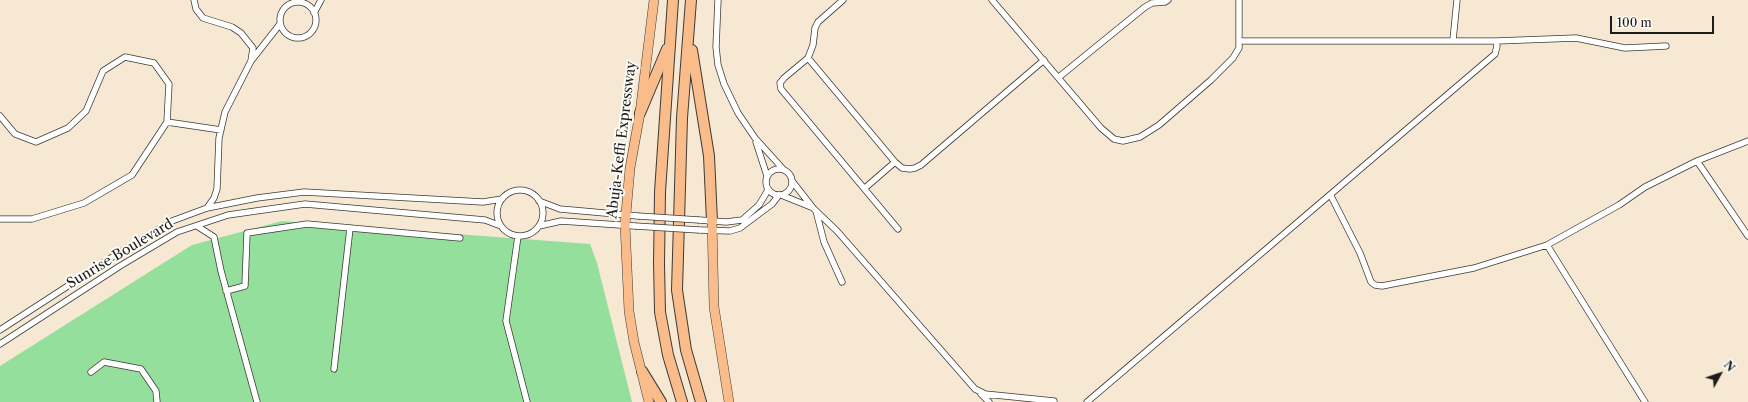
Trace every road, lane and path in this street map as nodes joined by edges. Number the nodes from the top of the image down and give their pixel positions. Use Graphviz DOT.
graph roads {
  1 [pos="194,0"];
  2 [pos="320,0"];
  3 [pos="654,0"];
  4 [pos="673,0"];
  5 [pos="692,0"];
  6 [pos="718,0"];
  7 [pos="843,0"];
  8 [pos="992,0"];
  9 [pos="1168,0"];
  10 [pos="1239,0"];
  11 [pos="1457,0"];
  12 [pos="296,1"];
  13 [pos="314,13"];
  14 [pos="280,24"];
  15 [pos="690,34"];
  16 [pos="1240,40"];
  17 [pos="1453,40"];
  18 [pos="1496,41"];
  19 [pos="670,42"];
  20 [pos="1666,46"];
  21 [pos="808,58"];
  22 [pos="1044,60"];
  23 [pos="251,61"];
  24 [pos="1059,77"];
  25 [pos="640,113"];
  26 [pos="0,116"];
  27 [pos="167,122"];
  28 [pos="221,130"];
  29 [pos="755,138"];
  30 [pos="1748,140"];
  31 [pos="1697,161"];
  32 [pos="895,162"];
  33 [pos="784,170"];
  34 [pos="767,176"];
  35 [pos="792,181"];
  36 [pos="865,188"];
  37 [pos="768,190"];
  38 [pos="780,195"];
  39 [pos="1331,196"];
  40 [pos="502,199"];
  41 [pos="540,201"];
  42 [pos="207,208"];
  43 [pos="815,209"];
  44 [pos="626,215"];
  45 [pos="0,219"];
  46 [pos="625,225"];
  47 [pos="197,226"];
  48 [pos="501,226"];
  49 [pos="539,226"];
  50 [pos="712,226"];
  51 [pos="350,228"];
  52 [pos="898,229"];
  53 [pos="518,236"];
  54 [pos="1748,236"];
  55 [pos="460,238"];
  56 [pos="1547,245"];
  57 [pos="842,282"];
  58 [pos="226,291"];
  59 [pos="0,330"];
  60 [pos="0,344"];
  61 [pos="334,369"];
  62 [pos="642,371"];
  63 [pos="91,372"];
  64 [pos="975,388"];
  65 [pos="1054,401"];
  66 [pos="157,402"];
  67 [pos="257,402"];
  68 [pos="527,402"];
  69 [pos="650,402"];
  70 [pos="661,402"];
  71 [pos="682,402"];
  72 [pos="701,402"];
  73 [pos="729,402"];
  74 [pos="989,402"];
  75 [pos="1087,402"];
  76 [pos="1645,402"];
  1 -- 23 [label="street"];
  2 -- 13 [label="street"];
  3 -- 25 [label="highway, Abuja-Keffi Expressway"];
  4 -- 19 [label="highway"];
  5 -- 15 [label="highway"];
  6 -- 29 [label="street"];
  7 -- 21 [label="street"];
  8 -- 22 [label="street"];
  9 -- 24 [label="street"];
  10 -- 16 [label="street"];
  11 -- 17 [label="street"];
  12 -- 13 [label="street"];
  12 -- 14 [label="street"];
  13 -- 14 [label="street"];
  14 -- 23 [label="street"];
  15 -- 50 [label="highway"];
  15 -- 72 [label="highway"];
  16 -- 17 [label="street"];
  16 -- 24 [label="street"];
  17 -- 18 [label="street"];
  18 -- 20 [label="street"];
  18 -- 39 [label="street"];
  19 -- 25 [label="highway"];
  19 -- 71 [label="highway"];
  21 -- 32 [label="street"];
  21 -- 36 [label="street"];
  22 -- 24 [label="street"];
  22 -- 32 [label="street"];
  23 -- 28 [label="street"];
  25 -- 44 [label="highway, Abuja-Keffi Expressway"];
  26 -- 27 [label="street"];
  27 -- 28 [label="street"];
  27 -- 45 [label="street"];
  28 -- 42 [label="street"];
  29 -- 33 [label="street"];
  29 -- 34 [label="street"];
  30 -- 31 [label="street"];
  31 -- 54 [label="street"];
  31 -- 56 [label="street"];
  32 -- 36 [label="street"];
  33 -- 34 [label="street"];
  33 -- 35 [label="street"];
  34 -- 37 [label="street"];
  35 -- 38 [label="street"];
  35 -- 43 [label="street"];
  36 -- 52 [label="street"];
  37 -- 38 [label="street"];
  37 -- 50 [label="street"];
  38 -- 43 [label="street"];
  38 -- 50 [label="street"];
  39 -- 56 [label="street"];
  39 -- 75 [label="street"];
  40 -- 41 [label="street"];
  40 -- 42 [label="street, Sunrise Boulevard"];
  40 -- 48 [label="street"];
  41 -- 44 [label="street"];
  41 -- 49 [label="street"];
  42 -- 59 [label="street, Sunrise Boulevard"];
  43 -- 57 [label="street"];
  43 -- 64 [label="street"];
  44 -- 46 [label="highway, Abuja-Keffi Expressway"];
  44 -- 50 [label="street, bridge"];
  46 -- 49 [label="street"];
  46 -- 50 [label="street, bridge"];
  46 -- 62 [label="highway, Abuja-Keffi Expressway"];
  47 -- 48 [label="street, Sunrise Boulevard"];
  47 -- 58 [label="street"];
  47 -- 60 [label="street, Sunrise Boulevard"];
  48 -- 53 [label="street"];
  49 -- 53 [label="street"];
  50 -- 73 [label="highway"];
  51 -- 55 [label="street"];
  51 -- 58 [label="street"];
  51 -- 61 [label="street"];
  53 -- 68 [label="street"];
  56 -- 76 [label="street"];
  58 -- 67 [label="street"];
  62 -- 69 [label="highway, Abuja-Keffi Expressway"];
  62 -- 70 [label="highway"];
  63 -- 66 [label="street"];
  64 -- 65 [label="street"];
  64 -- 74 [label="street"];
}
